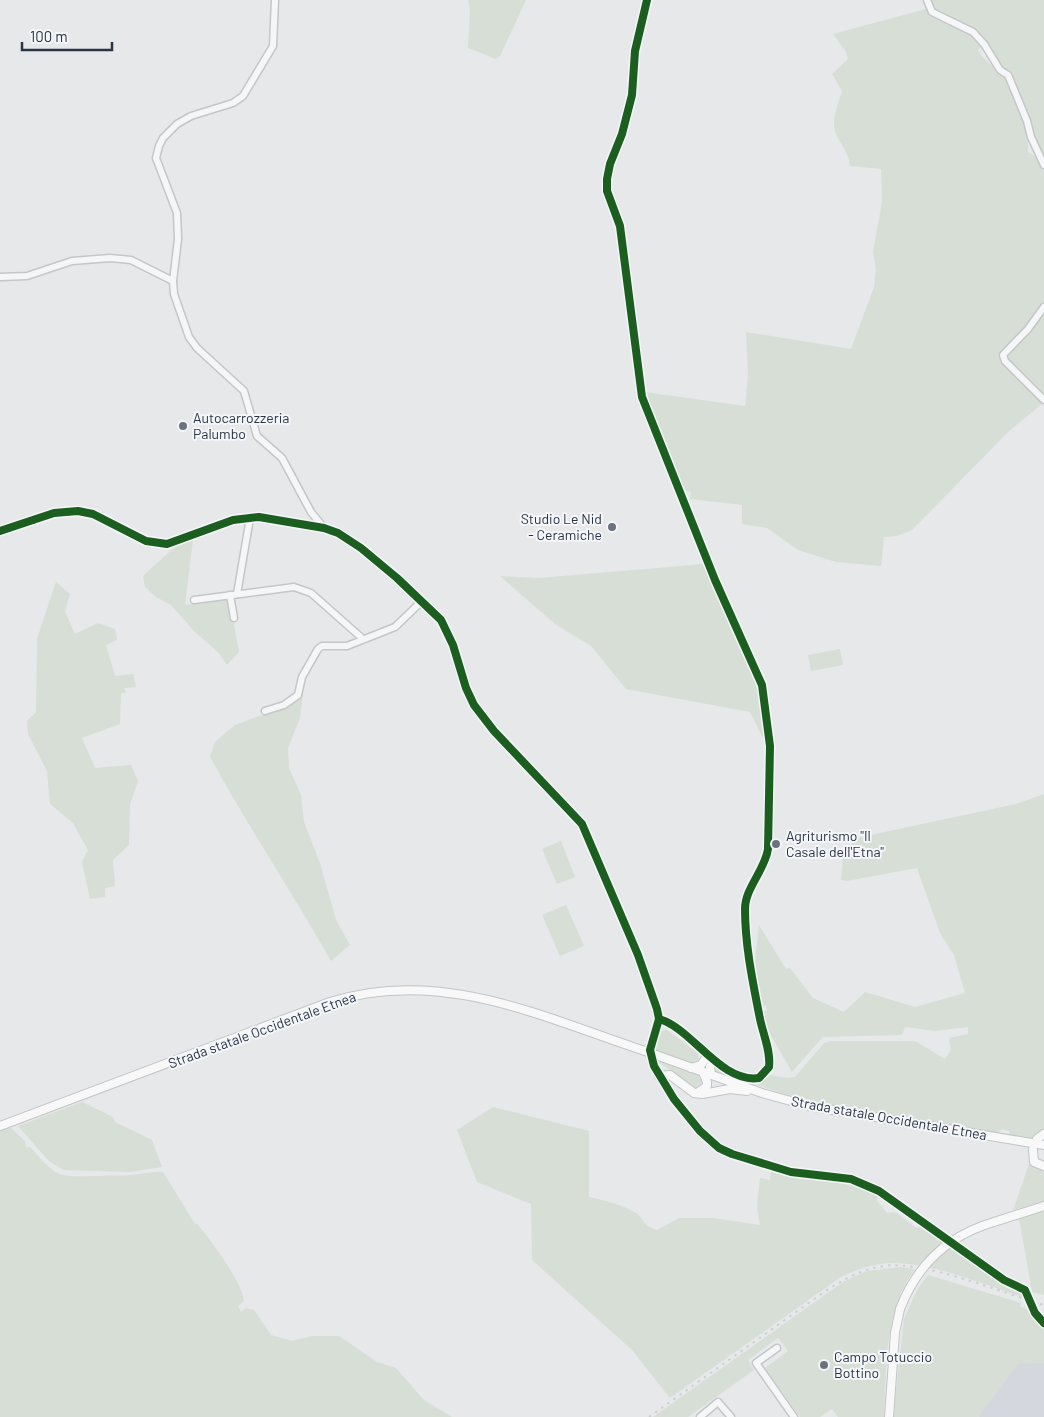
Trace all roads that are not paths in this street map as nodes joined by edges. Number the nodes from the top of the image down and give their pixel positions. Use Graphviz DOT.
graph roads {
  1 [pos="275,0"];
  2 [pos="647,0"];
  3 [pos="927,0"];
  4 [pos="1044,165"];
  5 [pos="0,277"];
  6 [pos="173,280"];
  7 [pos="1044,307"];
  8 [pos="1044,400"];
  9 [pos="250,518"];
  10 [pos="324,528"];
  11 [pos="0,531"];
  12 [pos="234,595"];
  13 [pos="194,600"];
  14 [pos="422,601"];
  15 [pos="234,618"];
  16 [pos="364,639"];
  17 [pos="265,711"];
  18 [pos="658,1019"];
  19 [pos="711,1058"];
  20 [pos="691,1068"];
  21 [pos="702,1072"];
  22 [pos="711,1075"];
  23 [pos="659,1076"];
  24 [pos="694,1093"];
  25 [pos="762,1093"];
  26 [pos="0,1126"];
  27 [pos="1044,1134"];
  28 [pos="1039,1145"];
  29 [pos="1044,1166"];
  30 [pos="1044,1206"];
  31 [pos="1044,1323"];
  32 [pos="777,1348"];
  33 [pos="700,1417"];
  34 [pos="731,1417"];
  35 [pos="794,1417"];
  36 [pos="889,1417"];
  1 -- 6 [label="street"];
  2 -- 19 [label="street"];
  3 -- 4 [label="street"];
  5 -- 6 [label="street"];
  6 -- 10 [label="street"];
  7 -- 8 [label="street"];
  9 -- 10 [label="street"];
  9 -- 11 [label="street"];
  9 -- 12 [label="street"];
  10 -- 14 [label="street"];
  12 -- 13 [label="street"];
  12 -- 15 [label="street"];
  12 -- 16 [label="street"];
  14 -- 16 [label="street"];
  14 -- 18 [label="street"];
  16 -- 17 [label="street"];
  18 -- 19 [label="street"];
  18 -- 23 [label="street"];
  19 -- 20 [label="main road"];
  19 -- 22 [label="main road"];
  20 -- 21 [label="main road, Strada statale Occidentale Etnea"];
  20 -- 26 [label="main road, Strada statale Occidentale Etnea, bridge"];
  21 -- 22 [label="main road, Strada statale Occidentale Etnea"];
  21 -- 24 [label="main road"];
  22 -- 25 [label="main road, Strada statale Occidentale Etnea"];
  23 -- 24 [label="main road"];
  23 -- 31 [label="street"];
  24 -- 25 [label="main road"];
  25 -- 28 [label="main road, Strada statale Occidentale Etnea"];
  27 -- 28 [label="main road"];
  28 -- 29 [label="main road"];
  30 -- 36 [label="main road, bridge"];
  32 -- 35 [label="street"];
  33 -- 34 [label="street"];
}
